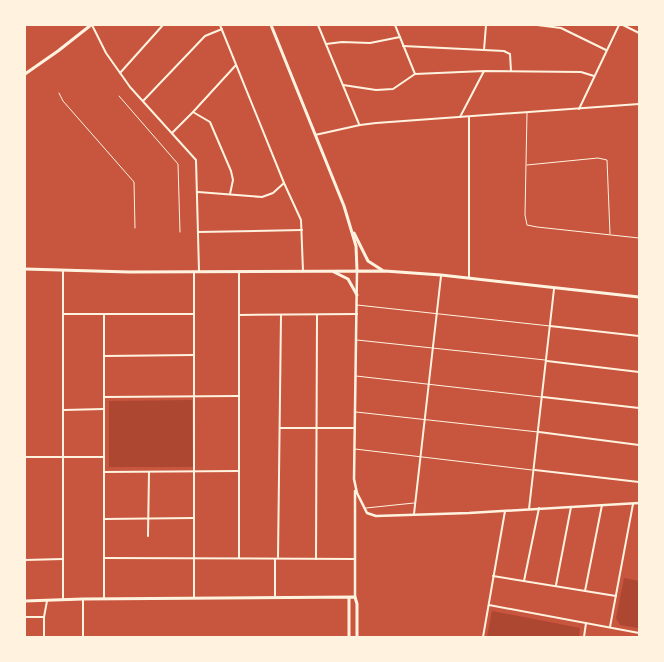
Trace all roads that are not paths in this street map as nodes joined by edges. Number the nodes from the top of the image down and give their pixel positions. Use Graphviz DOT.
graph roads {
  1 [pos="91,25"];
  2 [pos="163,25"];
  3 [pos="220,25"];
  4 [pos="271,25"];
  5 [pos="318,25"];
  6 [pos="395,25"];
  7 [pos="486,25"];
  8 [pos="538,25"];
  9 [pos="619,25"];
  10 [pos="623,25"];
  11 [pos="222,29"];
  12 [pos="639,33"];
  13 [pos="400,37"];
  14 [pos="326,44"];
  15 [pos="403,46"];
  16 [pos="606,50"];
  17 [pos="484,51"];
  18 [pos="236,65"];
  19 [pos="120,72"];
  20 [pos="484,72"];
  21 [pos="511,72"];
  22 [pos="25,74"];
  23 [pos="415,74"];
  24 [pos="594,76"];
  25 [pos="343,86"];
  26 [pos="59,93"];
  27 [pos="119,96"];
  28 [pos="143,101"];
  29 [pos="639,104"];
  30 [pos="579,109"];
  31 [pos="194,112"];
  32 [pos="527,112"];
  33 [pos="460,117"];
  34 [pos="469,117"];
  35 [pos="360,125"];
  36 [pos="172,133"];
  37 [pos="315,135"];
  38 [pos="527,165"];
  39 [pos="284,184"];
  40 [pos="197,192"];
  41 [pos="230,194"];
  42 [pos="349,224"];
  43 [pos="135,228"];
  44 [pos="302,230"];
  45 [pos="180,232"];
  46 [pos="198,232"];
  47 [pos="610,235"];
  48 [pos="639,238"];
  49 [pos="25,269"];
  50 [pos="64,270"];
  51 [pos="328,270"];
  52 [pos="357,270"];
  53 [pos="239,271"];
  54 [pos="303,271"];
  55 [pos="385,271"];
  56 [pos="194,272"];
  57 [pos="199,272"];
  58 [pos="441,275"];
  59 [pos="469,278"];
  60 [pos="554,289"];
  61 [pos="357,295"];
  62 [pos="639,298"];
  63 [pos="357,305"];
  64 [pos="63,314"];
  65 [pos="104,314"];
  66 [pos="194,314"];
  67 [pos="357,314"];
  68 [pos="437,314"];
  69 [pos="239,315"];
  70 [pos="281,315"];
  71 [pos="317,315"];
  72 [pos="550,326"];
  73 [pos="639,336"];
  74 [pos="356,340"];
  75 [pos="432,348"];
  76 [pos="194,354"];
  77 [pos="104,356"];
  78 [pos="547,361"];
  79 [pos="639,372"];
  80 [pos="355,376"];
  81 [pos="429,385"];
  82 [pos="194,396"];
  83 [pos="239,396"];
  84 [pos="104,397"];
  85 [pos="543,397"];
  86 [pos="639,408"];
  87 [pos="104,409"];
  88 [pos="63,410"];
  89 [pos="354,411"];
  90 [pos="425,420"];
  91 [pos="280,428"];
  92 [pos="316,428"];
  93 [pos="354,428"];
  94 [pos="539,432"];
  95 [pos="639,445"];
  96 [pos="354,448"];
  97 [pos="420,456"];
  98 [pos="25,457"];
  99 [pos="63,457"];
  100 [pos="104,457"];
  101 [pos="534,470"];
  102 [pos="239,471"];
  103 [pos="104,472"];
  104 [pos="149,472"];
  105 [pos="194,472"];
  106 [pos="639,482"];
  107 [pos="355,484"];
  108 [pos="415,503"];
  109 [pos="633,503"];
  110 [pos="639,503"];
  111 [pos="602,505"];
  112 [pos="571,507"];
  113 [pos="364,508"];
  114 [pos="538,508"];
  115 [pos="529,509"];
  116 [pos="506,511"];
  117 [pos="414,514"];
  118 [pos="149,518"];
  119 [pos="194,518"];
  120 [pos="104,519"];
  121 [pos="148,536"];
  122 [pos="104,558"];
  123 [pos="194,558"];
  124 [pos="239,558"];
  125 [pos="277,558"];
  126 [pos="63,559"];
  127 [pos="316,559"];
  128 [pos="356,559"];
  129 [pos="25,560"];
  130 [pos="493,576"];
  131 [pos="524,581"];
  132 [pos="555,586"];
  133 [pos="585,591"];
  134 [pos="616,596"];
  135 [pos="194,598"];
  136 [pos="275,598"];
  137 [pos="349,598"];
  138 [pos="355,598"];
  139 [pos="63,599"];
  140 [pos="83,599"];
  141 [pos="104,599"];
  142 [pos="25,601"];
  143 [pos="47,601"];
  144 [pos="489,604"];
  145 [pos="25,617"];
  146 [pos="44,617"];
  147 [pos="586,623"];
  148 [pos="610,627"];
  149 [pos="639,633"];
  150 [pos="44,637"];
  151 [pos="83,637"];
  152 [pos="349,637"];
  153 [pos="357,637"];
  154 [pos="483,637"];
  155 [pos="584,637"];
  1 -- 19 [label="street"];
  1 -- 22 [label="main road"];
  2 -- 19 [label="street"];
  3 -- 11 [label="street"];
  4 -- 37 [label="main road"];
  5 -- 14 [label="street"];
  6 -- 13 [label="street"];
  7 -- 17 [label="street"];
  8 -- 16 [label="street"];
  9 -- 16 [label="street"];
  10 -- 12 [label="street"];
  11 -- 18 [label="street"];
  11 -- 28 [label="street"];
  13 -- 14 [label="street"];
  13 -- 15 [label="street"];
  14 -- 25 [label="street"];
  15 -- 17 [label="street"];
  15 -- 23 [label="street"];
  16 -- 24 [label="street"];
  17 -- 21 [label="street"];
  18 -- 31 [label="street"];
  18 -- 39 [label="street"];
  19 -- 28 [label="street"];
  20 -- 21 [label="street"];
  20 -- 23 [label="street"];
  20 -- 33 [label="street"];
  21 -- 24 [label="street"];
  23 -- 25 [label="street"];
  24 -- 30 [label="street"];
  25 -- 35 [label="street"];
  26 -- 43 [label="lane"];
  27 -- 45 [label="lane"];
  28 -- 36 [label="street"];
  29 -- 30 [label="street"];
  30 -- 32 [label="street"];
  31 -- 36 [label="street"];
  31 -- 41 [label="street"];
  32 -- 34 [label="street"];
  32 -- 38 [label="lane"];
  33 -- 34 [label="street"];
  33 -- 35 [label="street"];
  34 -- 59 [label="street"];
  35 -- 37 [label="street"];
  36 -- 40 [label="street"];
  37 -- 42 [label="main road"];
  38 -- 47 [label="lane"];
  38 -- 47 [label="lane"];
  39 -- 41 [label="street"];
  39 -- 44 [label="street"];
  40 -- 41 [label="street"];
  40 -- 46 [label="street"];
  42 -- 52 [label="main road"];
  42 -- 55 [label="main road"];
  44 -- 46 [label="street"];
  44 -- 54 [label="street"];
  46 -- 57 [label="street"];
  47 -- 48 [label="lane"];
  49 -- 50 [label="main road"];
  50 -- 56 [label="main road"];
  50 -- 64 [label="street"];
  51 -- 52 [label="main road"];
  51 -- 54 [label="main road"];
  51 -- 61 [label="main road"];
  52 -- 55 [label="main road"];
  52 -- 61 [label="street"];
  53 -- 54 [label="main road"];
  53 -- 57 [label="main road"];
  53 -- 69 [label="street"];
  55 -- 58 [label="main road"];
  56 -- 57 [label="main road"];
  56 -- 66 [label="street"];
  58 -- 59 [label="main road"];
  58 -- 68 [label="street"];
  59 -- 60 [label="main road"];
  60 -- 62 [label="main road"];
  60 -- 72 [label="street"];
  61 -- 63 [label="street"];
  63 -- 67 [label="street"];
  63 -- 68 [label="lane"];
  64 -- 65 [label="street"];
  64 -- 88 [label="street"];
  65 -- 66 [label="street"];
  65 -- 77 [label="street"];
  66 -- 76 [label="street"];
  67 -- 71 [label="street"];
  67 -- 74 [label="street"];
  68 -- 72 [label="lane"];
  68 -- 75 [label="street"];
  69 -- 70 [label="street"];
  69 -- 83 [label="street"];
  70 -- 71 [label="street"];
  70 -- 91 [label="street"];
  71 -- 92 [label="street"];
  72 -- 73 [label="street"];
  72 -- 78 [label="street"];
  74 -- 75 [label="lane"];
  74 -- 80 [label="street"];
  75 -- 78 [label="lane"];
  75 -- 81 [label="street"];
  76 -- 77 [label="street"];
  76 -- 82 [label="street"];
  77 -- 84 [label="street"];
  78 -- 79 [label="street"];
  78 -- 85 [label="street"];
  80 -- 81 [label="lane"];
  80 -- 89 [label="street"];
  81 -- 85 [label="lane"];
  81 -- 90 [label="street"];
  82 -- 83 [label="street"];
  82 -- 84 [label="street"];
  82 -- 105 [label="street"];
  83 -- 102 [label="street"];
  84 -- 87 [label="street"];
  85 -- 86 [label="street"];
  85 -- 94 [label="street"];
  87 -- 88 [label="street"];
  87 -- 100 [label="street"];
  88 -- 99 [label="street"];
  89 -- 90 [label="lane"];
  89 -- 93 [label="street"];
  90 -- 94 [label="lane"];
  90 -- 97 [label="street"];
  91 -- 92 [label="street"];
  91 -- 125 [label="street"];
  92 -- 93 [label="street"];
  92 -- 127 [label="street"];
  93 -- 96 [label="street"];
  94 -- 95 [label="street"];
  94 -- 101 [label="street"];
  96 -- 97 [label="lane"];
  96 -- 107 [label="street"];
  97 -- 101 [label="lane"];
  97 -- 108 [label="street"];
  98 -- 99 [label="street"];
  99 -- 100 [label="street"];
  99 -- 126 [label="street"];
  100 -- 103 [label="street"];
  101 -- 106 [label="street"];
  101 -- 115 [label="street"];
  102 -- 105 [label="street"];
  102 -- 124 [label="street"];
  103 -- 104 [label="street"];
  103 -- 120 [label="street"];
  104 -- 105 [label="street"];
  104 -- 118 [label="street"];
  105 -- 119 [label="street"];
  107 -- 113 [label="street"];
  107 -- 128 [label="street"];
  108 -- 113 [label="lane"];
  108 -- 117 [label="street"];
  109 -- 110 [label="street"];
  109 -- 111 [label="street"];
  109 -- 134 [label="street"];
  111 -- 112 [label="street"];
  111 -- 133 [label="street"];
  112 -- 114 [label="street"];
  112 -- 132 [label="street"];
  113 -- 117 [label="street"];
  114 -- 115 [label="street"];
  114 -- 131 [label="street"];
  115 -- 116 [label="street"];
  116 -- 117 [label="street"];
  116 -- 130 [label="street"];
  118 -- 119 [label="street"];
  118 -- 120 [label="street"];
  118 -- 121 [label="street"];
  119 -- 123 [label="street"];
  120 -- 122 [label="street"];
  122 -- 123 [label="street"];
  122 -- 141 [label="street"];
  123 -- 124 [label="street"];
  123 -- 135 [label="street"];
  124 -- 125 [label="street"];
  125 -- 127 [label="street"];
  125 -- 136 [label="street"];
  126 -- 129 [label="street"];
  126 -- 139 [label="street"];
  127 -- 128 [label="street"];
  128 -- 138 [label="street"];
  130 -- 131 [label="street"];
  130 -- 144 [label="street"];
  131 -- 132 [label="street"];
  132 -- 133 [label="street"];
  133 -- 134 [label="street"];
  134 -- 148 [label="street"];
  135 -- 136 [label="main road"];
  135 -- 141 [label="main road"];
  136 -- 137 [label="main road"];
  137 -- 138 [label="main road"];
  137 -- 152 [label="main road"];
  138 -- 153 [label="main road"];
  139 -- 140 [label="main road"];
  139 -- 143 [label="main road"];
  140 -- 141 [label="main road"];
  140 -- 151 [label="street"];
  142 -- 143 [label="main road"];
  143 -- 146 [label="street"];
  144 -- 147 [label="street"];
  144 -- 154 [label="street"];
  145 -- 146 [label="street"];
  146 -- 150 [label="street"];
  147 -- 148 [label="street"];
  147 -- 155 [label="street"];
  148 -- 149 [label="street"];
}
